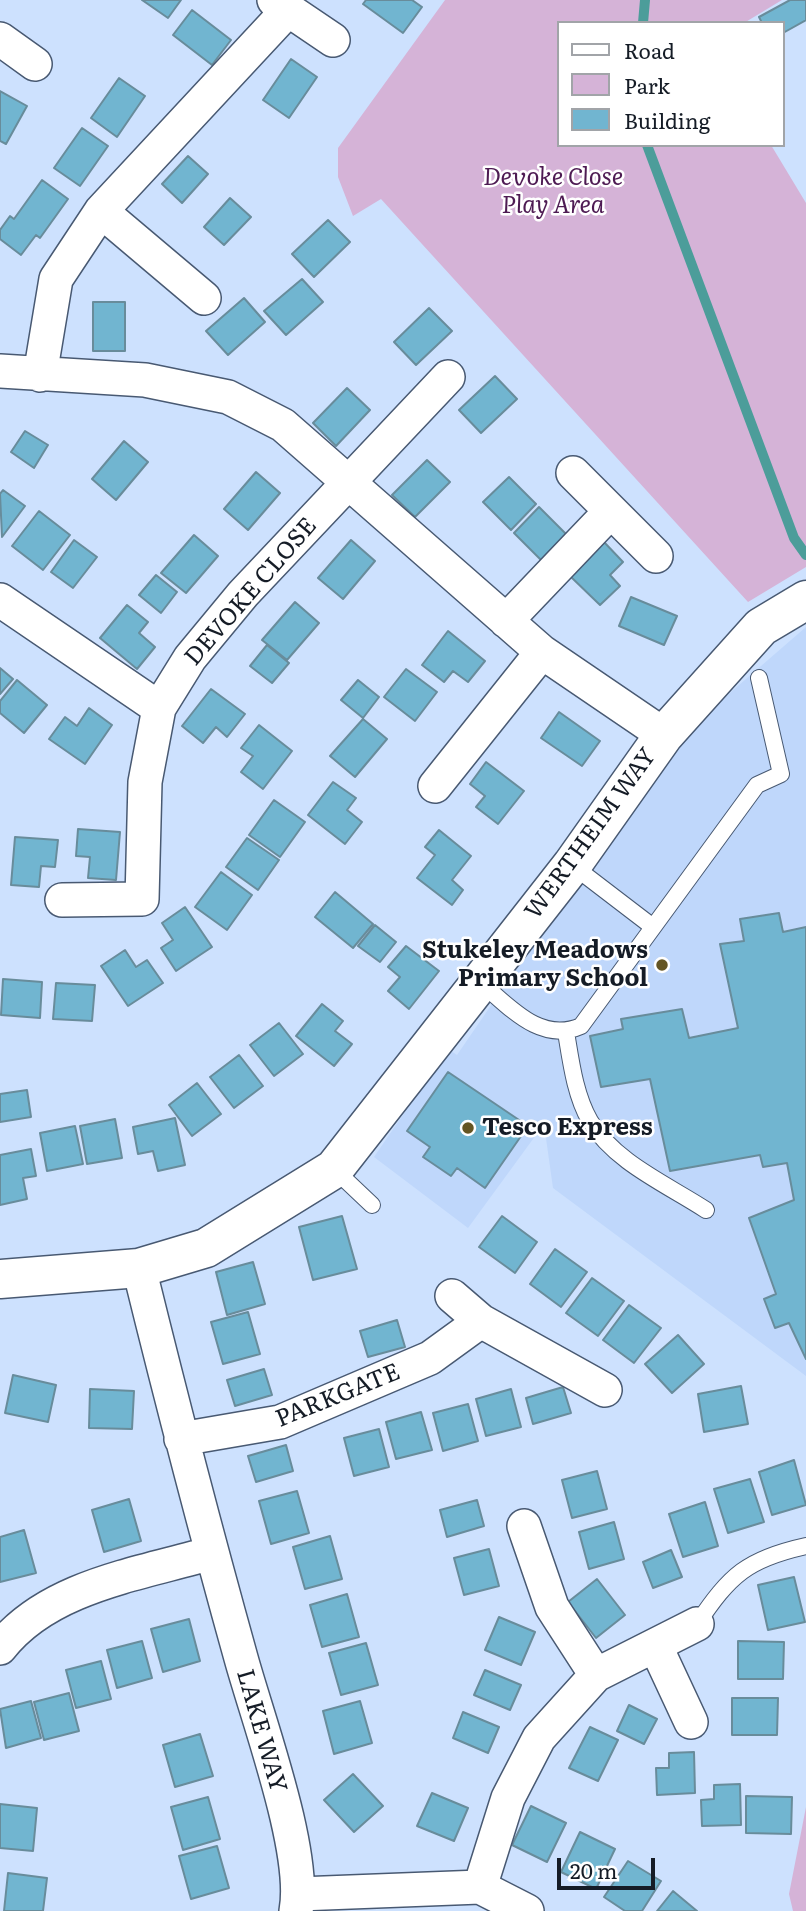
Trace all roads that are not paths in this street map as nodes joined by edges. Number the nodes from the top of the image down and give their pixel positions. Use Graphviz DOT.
graph roads {
  1 [pos="281,5"];
  2 [pos="0,39"];
  3 [pos="333,40"];
  4 [pos="35,64"];
  5 [pos="101,211"];
  6 [pos="204,298"];
  7 [pos="0,371"];
  8 [pos="40,375"];
  9 [pos="448,377"];
  10 [pos="573,473"];
  11 [pos="349,482"];
  12 [pos="611,512"];
  13 [pos="656,556"];
  14 [pos="0,600"];
  15 [pos="806,600"];
  16 [pos="506,621"];
  17 [pos="542,652"];
  18 [pos="759,678"];
  19 [pos="159,708"];
  20 [pos="664,735"];
  21 [pos="435,786"];
  22 [pos="572,865"];
  23 [pos="62,900"];
  24 [pos="653,927"];
  25 [pos="480,982"];
  26 [pos="566,1032"];
  27 [pos="334,1169"];
  28 [pos="372,1205"];
  29 [pos="706,1210"];
  30 [pos="139,1268"];
  31 [pos="0,1279"];
  32 [pos="452,1296"];
  33 [pos="481,1321"];
  34 [pos="605,1390"];
  35 [pos="181,1439"];
  36 [pos="524,1525"];
  37 [pos="806,1546"];
  38 [pos="212,1553"];
  39 [pos="697,1625"];
  40 [pos="656,1647"];
  41 [pos="0,1648"];
  42 [pos="596,1675"];
  43 [pos="691,1722"];
  44 [pos="480,1887"];
  45 [pos="298,1903"];
  46 [pos="527,1911"];
  1 -- 3 [label="street"];
  1 -- 5 [label="street"];
  2 -- 4 [label="street"];
  5 -- 6 [label="street"];
  5 -- 8 [label="street"];
  7 -- 8 [label="street"];
  8 -- 11 [label="street"];
  9 -- 11 [label="street, DEVOKE CLOSE"];
  10 -- 12 [label="street"];
  11 -- 16 [label="street"];
  11 -- 19 [label="street, DEVOKE CLOSE"];
  12 -- 13 [label="street"];
  12 -- 16 [label="street"];
  14 -- 19 [label="street"];
  15 -- 20 [label="street, WERTHEIM WAY"];
  16 -- 17 [label="street"];
  17 -- 20 [label="street"];
  17 -- 21 [label="street"];
  18 -- 24 [label="lane"];
  19 -- 23 [label="street, DEVOKE CLOSE"];
  20 -- 22 [label="street, WERTHEIM WAY"];
  22 -- 24 [label="lane"];
  22 -- 25 [label="street, WERTHEIM WAY"];
  24 -- 26 [label="lane"];
  25 -- 26 [label="lane"];
  25 -- 27 [label="street, WERTHEIM WAY"];
  26 -- 29 [label="lane"];
  27 -- 28 [label="lane"];
  27 -- 30 [label="street, WERTHEIM WAY"];
  30 -- 31 [label="street, WERTHEIM WAY"];
  30 -- 35 [label="street"];
  32 -- 33 [label="street"];
  33 -- 34 [label="street"];
  33 -- 35 [label="street, PARKGATE"];
  35 -- 38 [label="street"];
  36 -- 42 [label="street"];
  37 -- 39 [label="lane"];
  38 -- 41 [label="street"];
  38 -- 45 [label="street, LAKE WAY"];
  39 -- 40 [label="street"];
  40 -- 42 [label="street"];
  40 -- 43 [label="street"];
  42 -- 44 [label="street"];
  44 -- 45 [label="street"];
  44 -- 46 [label="street"];
}
